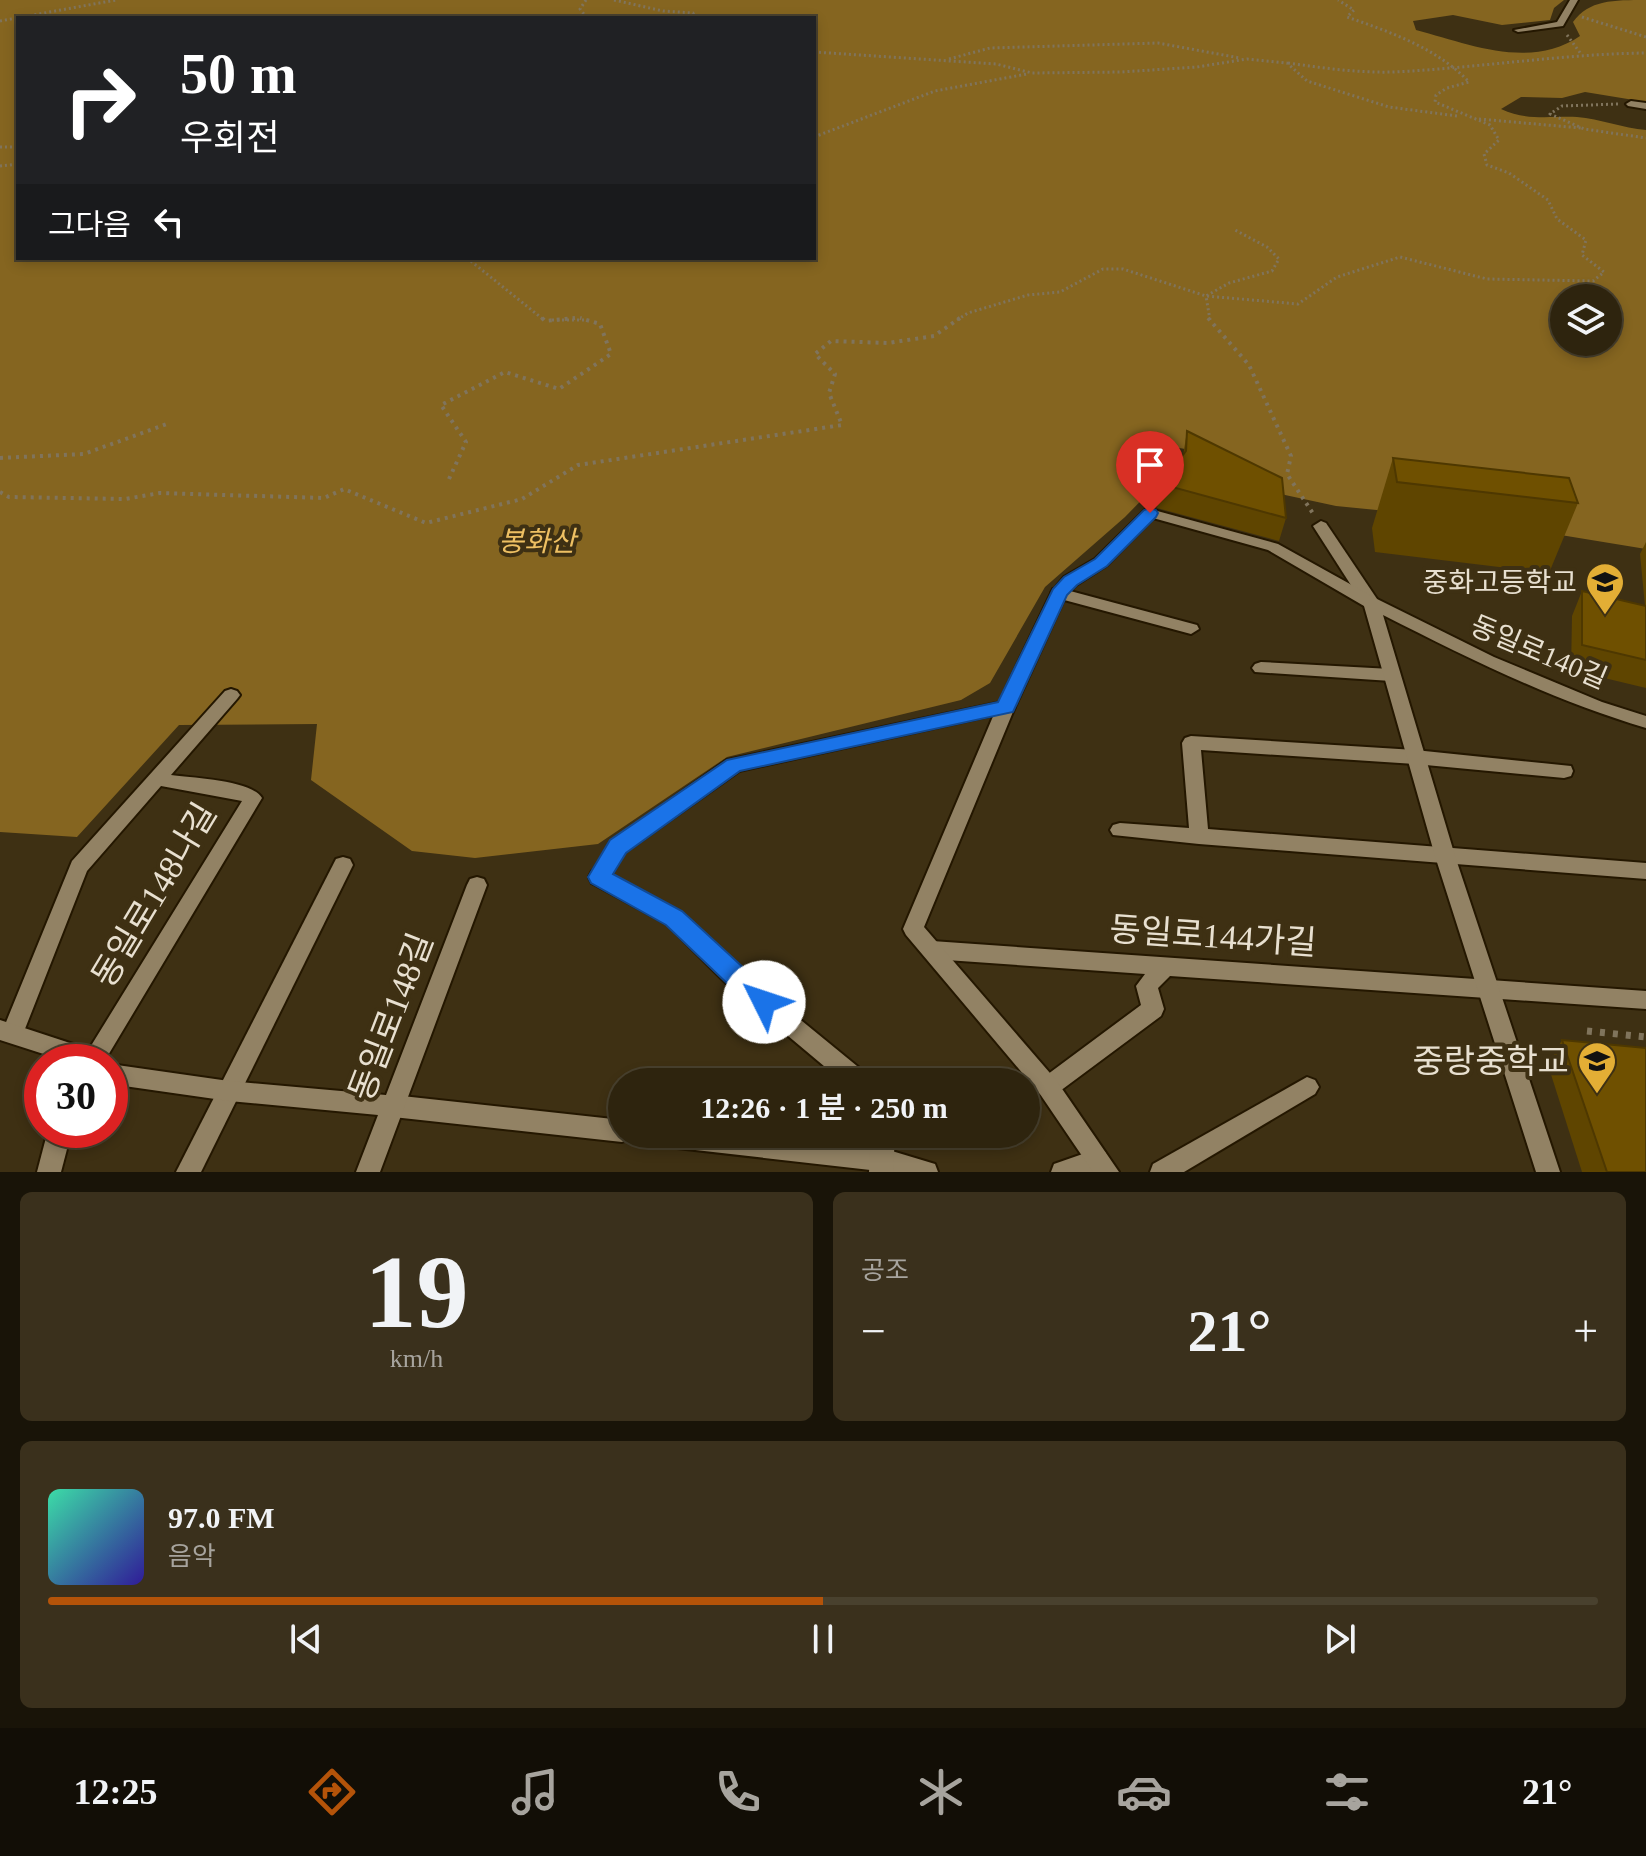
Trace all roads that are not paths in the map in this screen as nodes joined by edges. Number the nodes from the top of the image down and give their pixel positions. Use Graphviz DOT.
graph roads {
  1 [pos="1574,0"];
  2 [pos="1518,30"];
  3 [pos="1631,104"];
  4 [pos="1646,106"];
  5 [pos="1321,526"];
  6 [pos="1059,593"];
  7 [pos="1371,603"];
  8 [pos="1191,629"];
  9 [pos="1261,668"];
  10 [pos="1391,675"];
  11 [pos="231,695"];
  12 [pos="1006,707"];
  13 [pos="1646,722"];
  14 [pos="1415,757"];
  15 [pos="1564,771"];
  16 [pos="166,781"];
  17 [pos="1120,830"];
  18 [pos="1199,837"];
  19 [pos="1445,856"];
  20 [pos="343,865"];
  21 [pos="1646,871"];
  22 [pos="477,885"];
  23 [pos="932,950"];
  24 [pos="1167,965"];
  25 [pos="1489,987"];
  26 [pos="1646,1000"];
  27 [pos="6,1031"];
  28 [pos="44,1044"];
  29 [pos="103,1044"];
  30 [pos="843,1068"];
  31 [pos="128,1077"];
  32 [pos="1048,1087"];
  33 [pos="1307,1087"];
  34 [pos="229,1091"];
  35 [pos="393,1106"];
  36 [pos="608,1129"];
  37 [pos="55,1148"];
  38 [pos="755,1148"];
  39 [pos="881,1165"];
  40 [pos="1102,1166"];
  41 [pos="49,1172"];
  42 [pos="188,1172"];
  43 [pos="368,1172"];
  44 [pos="926,1172"];
  45 [pos="1063,1172"];
  46 [pos="1162,1172"];
  47 [pos="1548,1172"];
  1 -- 2 [label="street"];
  3 -- 4 [label="street"];
  5 -- 7 [label="street"];
  6 -- 7 [label="street, 동일로140길"];
  6 -- 8 [label="street"];
  6 -- 12 [label="street"];
  7 -- 10 [label="street"];
  7 -- 13 [label="street, 동일로140길"];
  9 -- 10 [label="street"];
  10 -- 14 [label="street"];
  11 -- 27 [label="street"];
  12 -- 23 [label="street"];
  12 -- 30 [label="street"];
  14 -- 15 [label="street"];
  14 -- 18 [label="street"];
  14 -- 19 [label="street"];
  16 -- 29 [label="street, 동일로148나길"];
  17 -- 18 [label="street"];
  18 -- 19 [label="street"];
  19 -- 21 [label="street"];
  19 -- 25 [label="street"];
  20 -- 34 [label="street"];
  22 -- 35 [label="street, 동일로148길"];
  23 -- 24 [label="street, 동일로144가길"];
  23 -- 32 [label="street"];
  24 -- 25 [label="street, 동일로144가길"];
  24 -- 32 [label="street"];
  25 -- 26 [label="street, 동일로144가길"];
  25 -- 47 [label="street"];
  27 -- 28 [label="street"];
  31 -- 34 [label="street"];
  32 -- 40 [label="street"];
  33 -- 46 [label="street"];
  34 -- 35 [label="street"];
  34 -- 42 [label="street"];
  35 -- 36 [label="street"];
  35 -- 43 [label="street, 동일로148길"];
  37 -- 41 [label="street"];
  38 -- 39 [label="street"];
  39 -- 44 [label="street"];
  40 -- 45 [label="street"];
}
